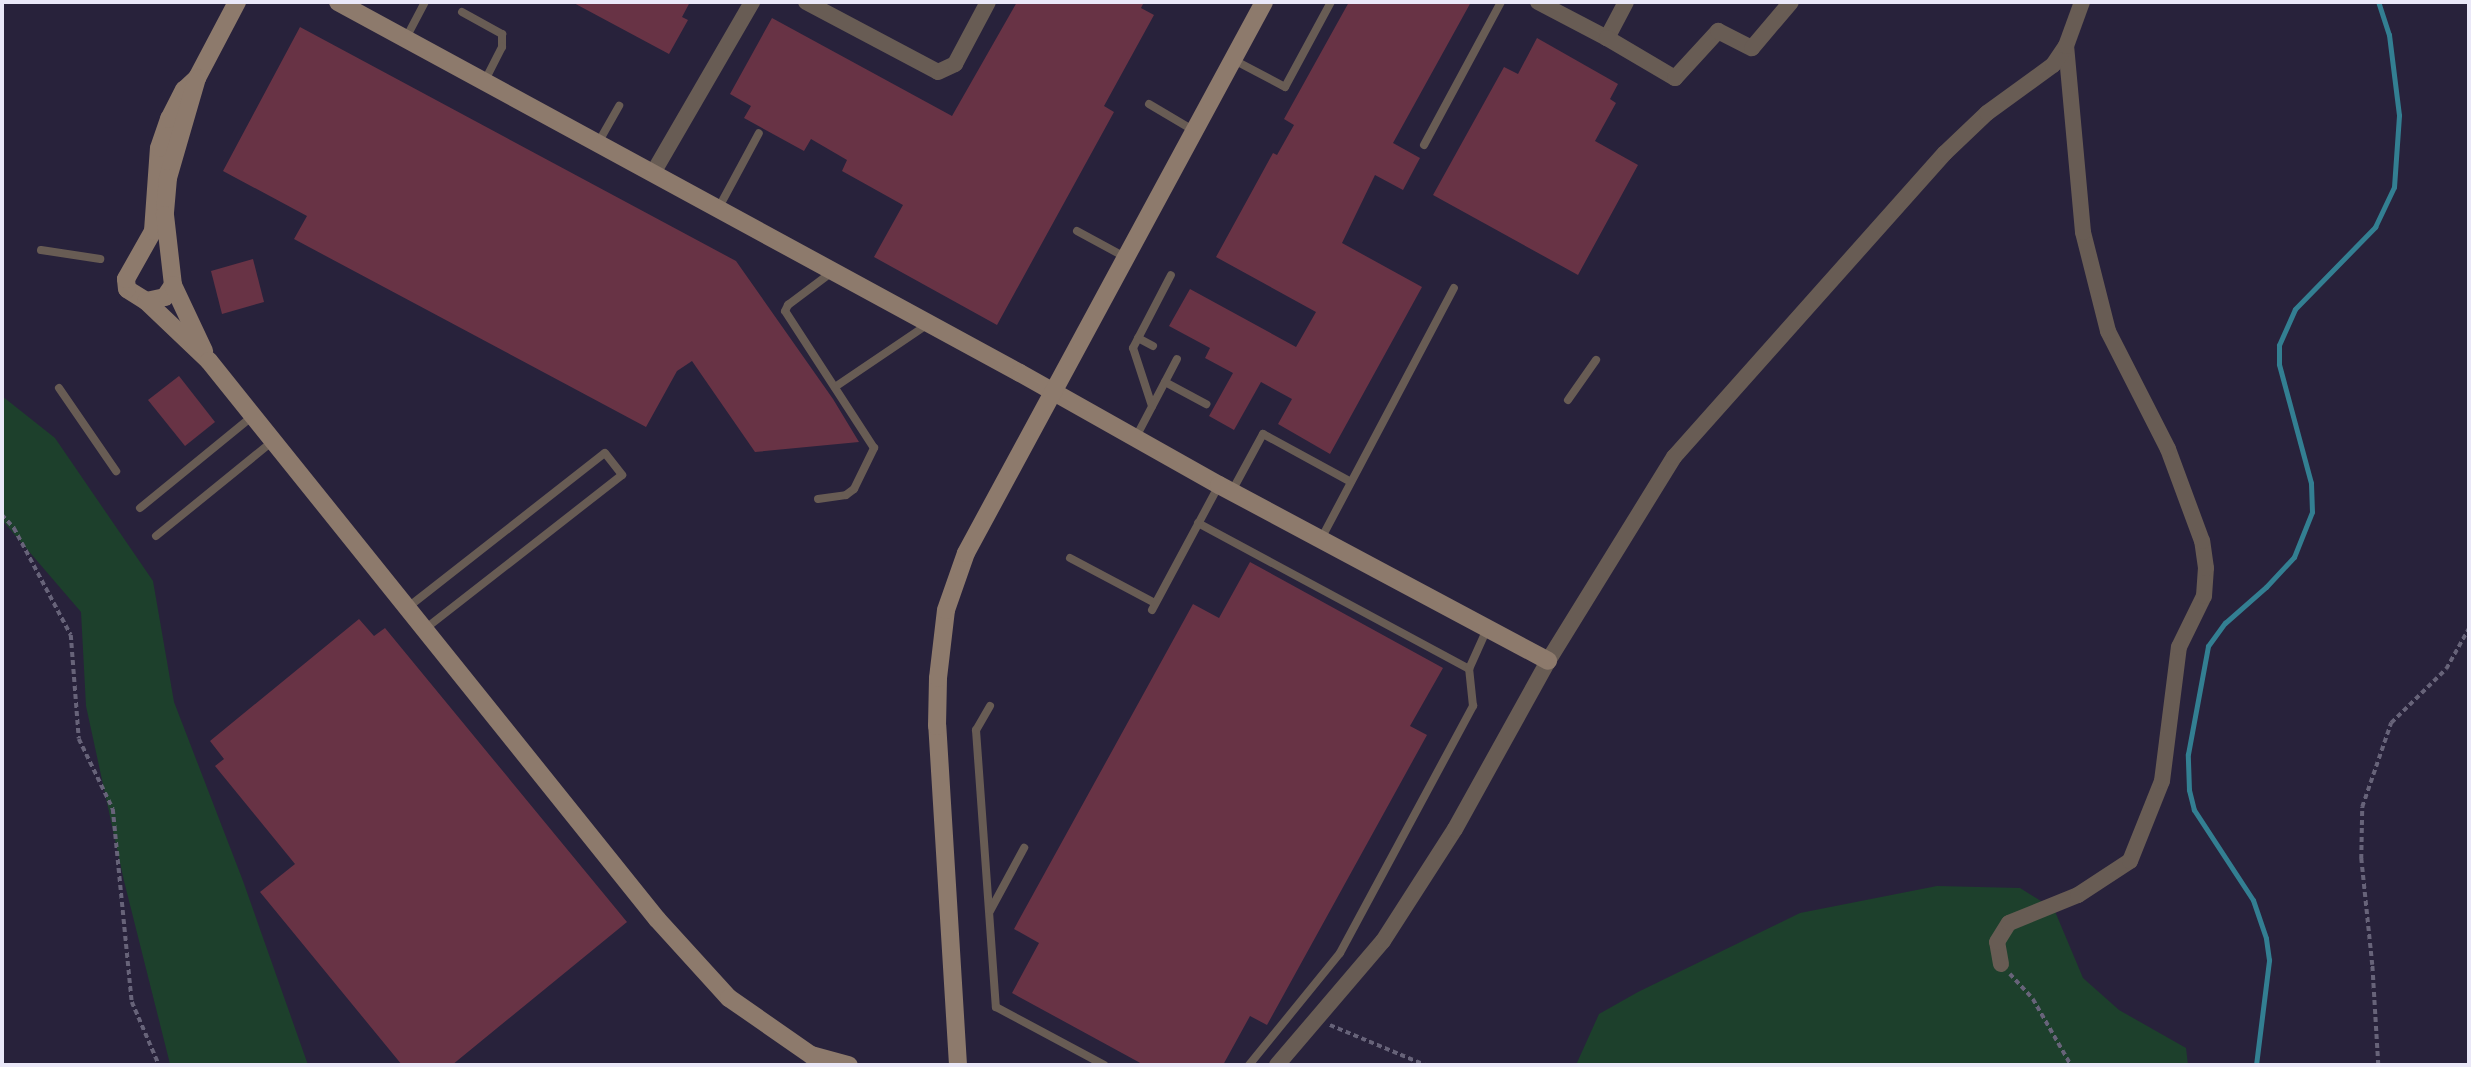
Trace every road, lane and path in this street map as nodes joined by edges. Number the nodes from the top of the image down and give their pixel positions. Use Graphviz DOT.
graph roads {
  1 [pos="237,2"];
  2 [pos="338,2"];
  3 [pos="425,2"];
  4 [pos="752,2"];
  5 [pos="806,2"];
  6 [pos="988,2"];
  7 [pos="1264,2"];
  8 [pos="1331,2"];
  9 [pos="1501,2"];
  10 [pos="1538,2"];
  11 [pos="1626,2"];
  12 [pos="1791,2"];
  13 [pos="2082,2"];
  14 [pos="462,12"];
  15 [pos="406,38"];
  16 [pos="1607,38"];
  17 [pos="2066,46"];
  18 [pos="1232,59"];
  19 [pos="197,78"];
  20 [pos="484,82"];
  21 [pos="1149,104"];
  22 [pos="619,106"];
  23 [pos="1193,130"];
  24 [pos="759,133"];
  25 [pos="598,143"];
  26 [pos="1424,145"];
  27 [pos="653,173"];
  28 [pos="718,209"];
  29 [pos="1077,231"];
  30 [pos="41,250"];
  31 [pos="1125,257"];
  32 [pos="100,259"];
  33 [pos="832,272"];
  34 [pos="1171,275"];
  35 [pos="173,285"];
  36 [pos="1454,288"];
  37 [pos="146,301"];
  38 [pos="928,323"];
  39 [pos="1138,338"];
  40 [pos="1153,346"];
  41 [pos="1177,359"];
  42 [pos="1596,360"];
  43 [pos="209,361"];
  44 [pos="1165,382"];
  45 [pos="835,387"];
  46 [pos="59,388"];
  47 [pos="1052,391"];
  48 [pos="1568,400"];
  49 [pos="1206,404"];
  50 [pos="1152,406"];
  51 [pos="253,416"];
  52 [pos="1135,439"];
  53 [pos="273,441"];
  54 [pos="116,471"];
  55 [pos="1351,482"];
  56 [pos="1225,489"];
  57 [pos="818,499"];
  58 [pos="139,508"];
  59 [pos="2,515"];
  60 [pos="1198,523"];
  61 [pos="156,536"];
  62 [pos="1320,540"];
  63 [pos="1070,558"];
  64 [pos="407,608"];
  65 [pos="2469,628"];
  66 [pos="424,629"];
  67 [pos="1487,629"];
  68 [pos="1548,662"];
  69 [pos="1469,669"];
  70 [pos="990,706"];
  71 [pos="1024,849"];
  72 [pos="989,912"];
  73 [pos="2001,964"];
  74 [pos="1315,1019"];
  75 [pos="159,1065"];
  76 [pos="849,1065"];
  77 [pos="958,1065"];
  78 [pos="1104,1065"];
  79 [pos="1249,1065"];
  80 [pos="1277,1065"];
  81 [pos="1424,1065"];
  82 [pos="1814,1065"];
  83 [pos="1875,1065"];
  84 [pos="2071,1065"];
  85 [pos="2378,1065"];
  1 -- 19 [label="street"];
  2 -- 15 [label="street"];
  3 -- 15 [label="lane"];
  4 -- 27 [label="street"];
  5 -- 6 [label="street"];
  7 -- 18 [label="street"];
  8 -- 18 [label="lane"];
  9 -- 26 [label="lane"];
  10 -- 16 [label="street"];
  11 -- 16 [label="street"];
  12 -- 16 [label="street"];
  13 -- 17 [label="street"];
  14 -- 20 [label="lane"];
  15 -- 20 [label="street"];
  17 -- 68 [label="street"];
  17 -- 73 [label="street"];
  18 -- 23 [label="street"];
  19 -- 35 [label="street"];
  19 -- 37 [label="street"];
  20 -- 25 [label="street"];
  21 -- 23 [label="lane"];
  22 -- 25 [label="lane"];
  23 -- 31 [label="street"];
  24 -- 28 [label="lane"];
  25 -- 27 [label="street"];
  27 -- 28 [label="street"];
  28 -- 33 [label="street"];
  29 -- 31 [label="lane"];
  30 -- 32 [label="lane"];
  31 -- 47 [label="street"];
  33 -- 38 [label="street"];
  33 -- 45 [label="lane"];
  34 -- 39 [label="lane"];
  35 -- 37 [label="street"];
  35 -- 43 [label="street"];
  36 -- 55 [label="lane"];
  37 -- 43 [label="street"];
  38 -- 45 [label="lane"];
  38 -- 47 [label="street"];
  39 -- 40 [label="lane"];
  39 -- 50 [label="lane"];
  41 -- 44 [label="lane"];
  42 -- 48 [label="lane"];
  43 -- 51 [label="street"];
  44 -- 49 [label="lane"];
  44 -- 50 [label="lane"];
  45 -- 57 [label="lane"];
  46 -- 54 [label="lane"];
  47 -- 52 [label="street"];
  47 -- 77 [label="street"];
  50 -- 52 [label="lane"];
  51 -- 53 [label="street"];
  51 -- 58 [label="lane"];
  52 -- 56 [label="street"];
  53 -- 61 [label="lane"];
  53 -- 64 [label="street"];
  55 -- 56 [label="lane"];
  55 -- 62 [label="lane"];
  56 -- 60 [label="lane"];
  56 -- 62 [label="street"];
  59 -- 75 [label="path"];
  60 -- 63 [label="lane"];
  60 -- 69 [label="lane"];
  62 -- 67 [label="street"];
  64 -- 66 [label="street"];
  64 -- 66 [label="lane"];
  65 -- 85 [label="path"];
  66 -- 76 [label="street"];
  67 -- 68 [label="street"];
  67 -- 69 [label="lane"];
  68 -- 74 [label="street"];
  69 -- 79 [label="lane"];
  70 -- 72 [label="lane"];
  71 -- 72 [label="lane"];
  72 -- 78 [label="lane"];
  73 -- 84 [label="path"];
  74 -- 80 [label="street"];
  74 -- 81 [label="path"];
  82 -- 83 [label="path"];
}
